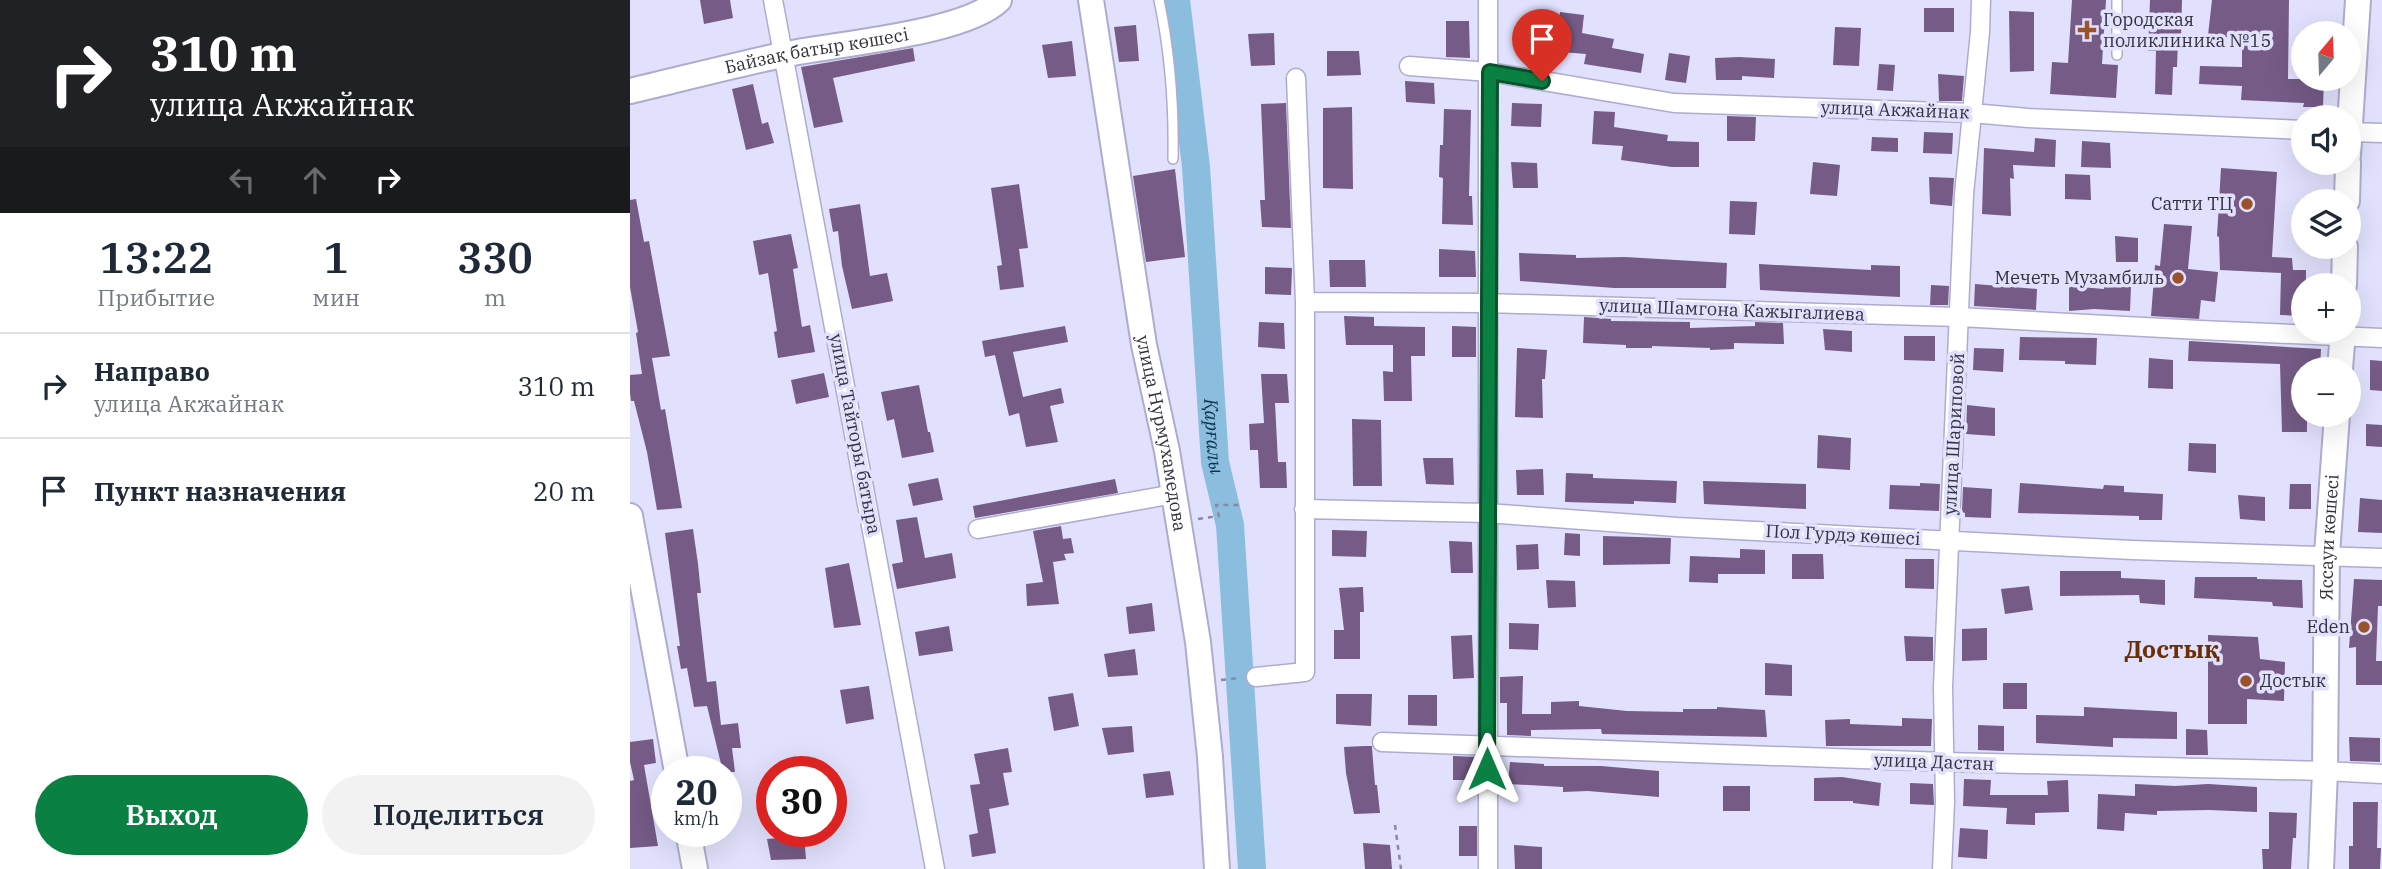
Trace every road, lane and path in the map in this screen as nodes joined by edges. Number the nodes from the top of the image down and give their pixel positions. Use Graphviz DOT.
graph roads {
  1 [pos="773,0"];
  2 [pos="999,0"];
  3 [pos="1091,0"];
  4 [pos="1159,0"];
  5 [pos="1488,0"];
  6 [pos="1981,0"];
  7 [pos="2117,0"];
  8 [pos="2358,0"];
  9 [pos="784,55"];
  10 [pos="2116,55"];
  11 [pos="1409,66"];
  12 [pos="1490,72"];
  13 [pos="1296,78"];
  14 [pos="630,91"];
  15 [pos="2351,105"];
  16 [pos="1972,113"];
  17 [pos="2291,129"];
  18 [pos="2361,132"];
  19 [pos="2382,133"];
  20 [pos="1173,159"];
  21 [pos="1305,302"];
  22 [pos="1487,303"];
  23 [pos="1959,317"];
  24 [pos="2291,332"];
  25 [pos="2361,335"];
  26 [pos="2382,338"];
  27 [pos="2336,427"];
  28 [pos="1174,495"];
  29 [pos="1240,505"];
  30 [pos="1304,509"];
  31 [pos="1487,513"];
  32 [pos="630,516"];
  33 [pos="1188,520"];
  34 [pos="978,530"];
  35 [pos="1949,540"];
  36 [pos="2326,554"];
  37 [pos="2382,558"];
  38 [pos="1256,677"];
  39 [pos="1382,742"];
  40 [pos="1487,744"];
  41 [pos="674,756"];
  42 [pos="1944,762"];
  43 [pos="2325,771"];
  44 [pos="2382,774"];
  45 [pos="1395,825"];
  46 [pos="691,847"];
  47 [pos="695,869"];
  48 [pos="936,869"];
  49 [pos="1217,869"];
  50 [pos="1401,869"];
  51 [pos="1488,869"];
  52 [pos="1942,869"];
  53 [pos="2321,869"];
  1 -- 9 [label="street, улица Тайторы батыра"];
  2 -- 9 [label="street, Байзақ батыр көшесі"];
  3 -- 28 [label="street, улица Нурмухамедова"];
  4 -- 20 [label="lane"];
  5 -- 12 [label="street"];
  6 -- 16 [label="street, улица Шариповой"];
  7 -- 10 [label="lane"];
  8 -- 15 [label="street"];
  9 -- 14 [label="street, Байзақ батыр көшесі"];
  9 -- 48 [label="street, улица Тайторы батыра"];
  11 -- 12 [label="street, улица Акжайнак"];
  12 -- 16 [label="street, улица Акжайнак"];
  12 -- 22 [label="street"];
  13 -- 21 [label="street"];
  16 -- 17 [label="street, улица Акжайнак"];
  16 -- 23 [label="street, улица Шариповой"];
  18 -- 19 [label="street"];
  21 -- 22 [label="street, улица Шамгона Кажыгалиева"];
  21 -- 30 [label="street"];
  22 -- 23 [label="street, улица Шамгона Кажыгалиева"];
  22 -- 31 [label="street"];
  23 -- 24 [label="street, улица Шамгона Кажыгалиева"];
  23 -- 35 [label="street, улица Шариповой"];
  25 -- 26 [label="street, улица Шамгона Кажыгалиева"];
  27 -- 36 [label="street, Яссауи көшесі"];
  28 -- 34 [label="street"];
  28 -- 49 [label="street, улица Нурмухамедова"];
  29 -- 33 [label="path"];
  30 -- 31 [label="street, Пол Гурдэ көшесі"];
  30 -- 38 [label="street"];
  31 -- 35 [label="street, Пол Гурдэ көшесі"];
  31 -- 40 [label="street"];
  32 -- 41 [label="street"];
  35 -- 36 [label="street, Пол Гурдэ көшесі"];
  35 -- 42 [label="street, улица Шариповой"];
  36 -- 37 [label="street, Пол Гурдэ көшесі"];
  36 -- 43 [label="street, Яссауи көшесі"];
  39 -- 40 [label="street, улица Дастан"];
  40 -- 42 [label="street, улица Дастан"];
  40 -- 51 [label="street"];
  42 -- 43 [label="street, улица Дастан"];
  42 -- 52 [label="street, улица Шариповой"];
  43 -- 44 [label="street, улица Дастан"];
  43 -- 53 [label="street, Яссауи көшесі"];
  45 -- 50 [label="path"];
  46 -- 47 [label="street"];
}
